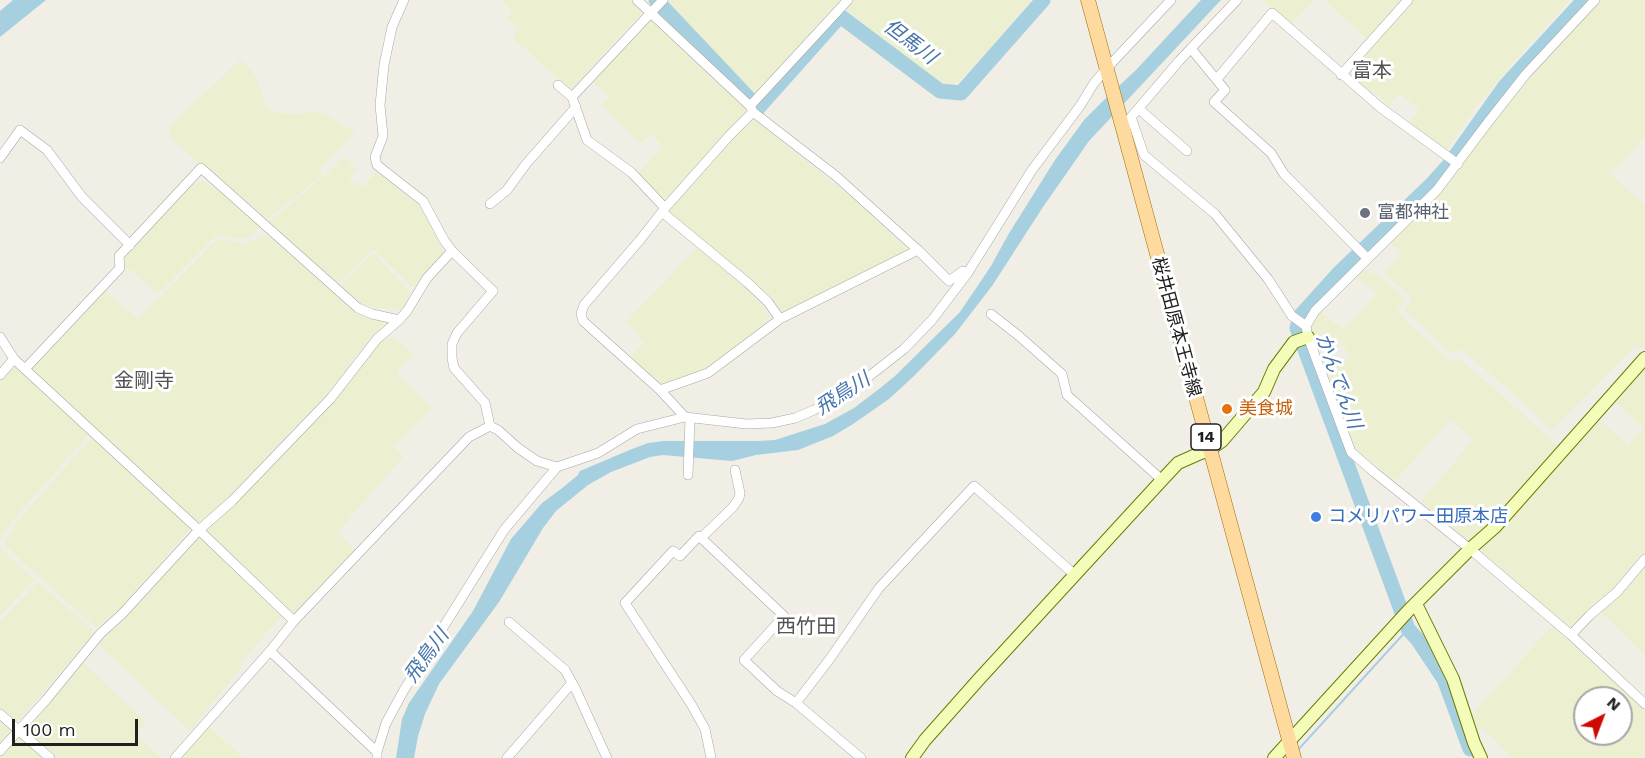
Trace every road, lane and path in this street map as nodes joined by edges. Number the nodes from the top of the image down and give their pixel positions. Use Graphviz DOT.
graph roads {
  1 [pos="404,0"];
  2 [pos="637,0"];
  3 [pos="663,0"];
  4 [pos="848,0"];
  5 [pos="1088,0"];
  6 [pos="1171,0"];
  7 [pos="1238,0"];
  8 [pos="1408,0"];
  9 [pos="1595,0"];
  10 [pos="651,13"];
  11 [pos="1192,47"];
  12 [pos="1107,68"];
  13 [pos="1341,75"];
  14 [pos="1217,79"];
  15 [pos="558,85"];
  16 [pos="572,97"];
  17 [pos="576,107"];
  18 [pos="752,109"];
  19 [pos="1139,109"];
  20 [pos="1125,124"];
  21 [pos="1187,151"];
  22 [pos="0,158"];
  23 [pos="1458,164"];
  24 [pos="490,204"];
  25 [pos="663,210"];
  26 [pos="129,245"];
  27 [pos="918,250"];
  28 [pos="452,251"];
  29 [pos="1367,258"];
  30 [pos="967,274"];
  31 [pos="991,314"];
  32 [pos="780,319"];
  33 [pos="399,320"];
  34 [pos="1307,332"];
  35 [pos="0,336"];
  36 [pos="1645,358"];
  37 [pos="14,359"];
  38 [pos="25,369"];
  39 [pos="0,375"];
  40 [pos="660,390"];
  41 [pos="688,418"];
  42 [pos="490,426"];
  43 [pos="1209,450"];
  44 [pos="557,466"];
  45 [pos="735,470"];
  46 [pos="688,473"];
  47 [pos="1162,480"];
  48 [pos="199,530"];
  49 [pos="701,538"];
  50 [pos="1470,549"];
  51 [pos="1645,560"];
  52 [pos="1075,575"];
  53 [pos="1412,608"];
  54 [pos="294,621"];
  55 [pos="509,622"];
  56 [pos="1571,635"];
  57 [pos="270,651"];
  58 [pos="572,683"];
  59 [pos="796,703"];
  60 [pos="1645,704"];
  61 [pos="0,714"];
  62 [pos="18,730"];
  63 [pos="1292,749"];
  64 [pos="0,751"];
  65 [pos="377,755"];
  66 [pos="50,758"];
  67 [pos="175,758"];
  68 [pos="507,758"];
  69 [pos="608,758"];
  70 [pos="711,758"];
  71 [pos="861,758"];
  72 [pos="912,758"];
  73 [pos="1274,758"];
  74 [pos="1481,758"];
  1 -- 28 [label="street"];
  2 -- 10 [label="street"];
  3 -- 10 [label="street"];
  4 -- 18 [label="street"];
  5 -- 12 [label="main road, 桜井田原本王寺線 / 14"];
  6 -- 12 [label="street"];
  7 -- 11 [label="street"];
  8 -- 13 [label="street"];
  9 -- 23 [label="street"];
  10 -- 16 [label="street"];
  10 -- 18 [label="street"];
  11 -- 14 [label="street"];
  11 -- 19 [label="street"];
  12 -- 20 [label="main road, 桜井田原本王寺線 / 14"];
  12 -- 30 [label="street"];
  13 -- 14 [label="street"];
  13 -- 23 [label="street"];
  14 -- 29 [label="street"];
  15 -- 16 [label="street"];
  16 -- 17 [label="street"];
  17 -- 24 [label="street"];
  17 -- 25 [label="street"];
  18 -- 25 [label="street"];
  18 -- 27 [label="street"];
  19 -- 20 [label="street"];
  19 -- 21 [label="street"];
  20 -- 34 [label="street"];
  20 -- 43 [label="main road, 桜井田原本王寺線 / 14"];
  22 -- 26 [label="street"];
  23 -- 29 [label="street"];
  25 -- 32 [label="street"];
  25 -- 40 [label="street"];
  26 -- 33 [label="street"];
  26 -- 38 [label="street"];
  27 -- 30 [label="street"];
  27 -- 32 [label="street"];
  28 -- 33 [label="street"];
  28 -- 42 [label="street"];
  29 -- 34 [label="street"];
  30 -- 41 [label="street"];
  31 -- 47 [label="street"];
  32 -- 40 [label="street"];
  33 -- 48 [label="street"];
  34 -- 43 [label="street"];
  34 -- 50 [label="street"];
  35 -- 37 [label="street"];
  36 -- 50 [label="street"];
  37 -- 38 [label="street"];
  37 -- 39 [label="street"];
  38 -- 48 [label="street"];
  40 -- 41 [label="street"];
  41 -- 44 [label="street"];
  41 -- 46 [label="street"];
  42 -- 44 [label="street"];
  42 -- 54 [label="street"];
  43 -- 47 [label="street"];
  43 -- 63 [label="main road, 桜井田原本王寺線 / 14"];
  44 -- 65 [label="street"];
  45 -- 49 [label="street"];
  47 -- 52 [label="street"];
  48 -- 54 [label="street"];
  48 -- 62 [label="street"];
  49 -- 59 [label="street"];
  49 -- 70 [label="street"];
  50 -- 53 [label="street"];
  50 -- 56 [label="street"];
  51 -- 56 [label="street"];
  52 -- 59 [label="street"];
  52 -- 72 [label="street"];
  53 -- 63 [label="street"];
  53 -- 74 [label="street"];
  54 -- 57 [label="street"];
  55 -- 58 [label="street"];
  56 -- 60 [label="street"];
  57 -- 65 [label="street"];
  57 -- 67 [label="street"];
  58 -- 68 [label="street"];
  58 -- 69 [label="street"];
  59 -- 71 [label="street"];
  61 -- 62 [label="street"];
  62 -- 64 [label="street"];
  62 -- 66 [label="street"];
  63 -- 73 [label="street"];
}
